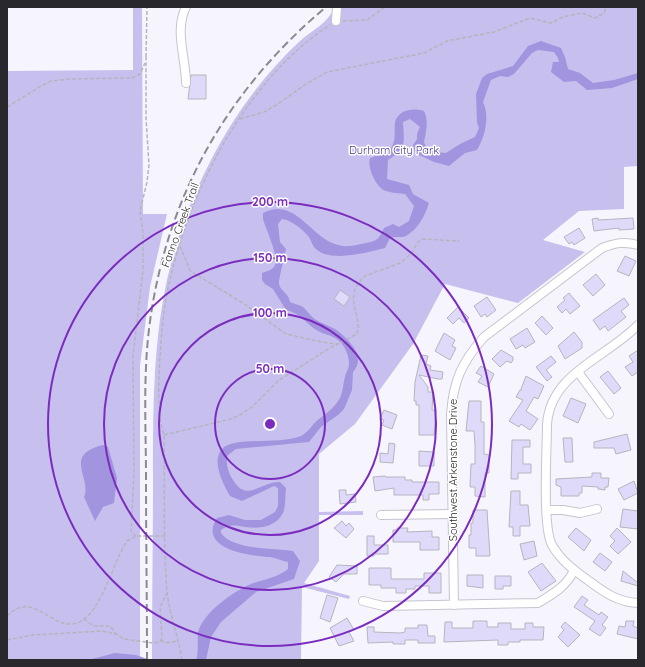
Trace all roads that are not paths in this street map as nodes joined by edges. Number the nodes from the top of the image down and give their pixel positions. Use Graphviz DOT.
graph roads {
  1 [pos="186,7"];
  2 [pos="337,7"];
  3 [pos="336,21"];
  4 [pos="186,83"];
  5 [pos="638,245"];
  6 [pos="638,325"];
  7 [pos="578,372"];
  8 [pos="609,414"];
  9 [pos="597,509"];
  10 [pos="547,510"];
  11 [pos="453,514"];
  12 [pos="381,515"];
  13 [pos="574,570"];
  14 [pos="363,601"];
  15 [pos="638,603"];
  16 [pos="454,605"];
  1 -- 4 [label="street"];
  2 -- 3 [label="street"];
  5 -- 11 [label="street, Southwest Arkenstone Drive"];
  6 -- 7 [label="street"];
  7 -- 8 [label="street"];
  7 -- 10 [label="street"];
  9 -- 10 [label="street"];
  10 -- 13 [label="street"];
  11 -- 12 [label="street"];
  11 -- 16 [label="street, Southwest Arkenstone Drive"];
  13 -- 15 [label="street"];
  13 -- 16 [label="street"];
  14 -- 16 [label="street"];
}
